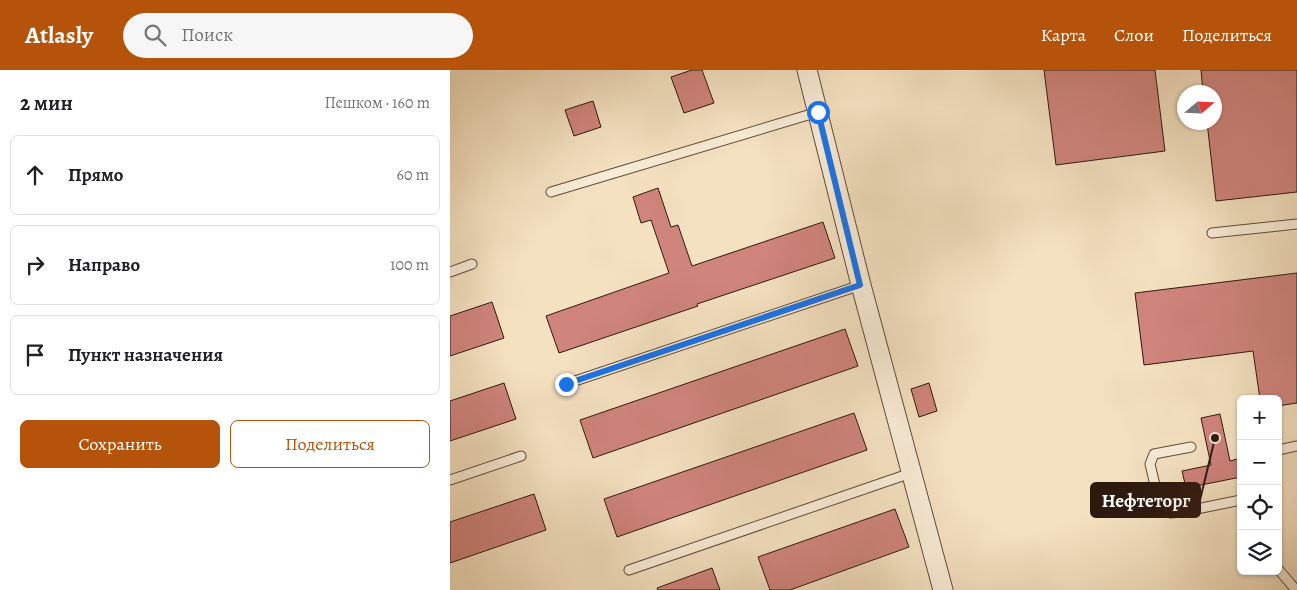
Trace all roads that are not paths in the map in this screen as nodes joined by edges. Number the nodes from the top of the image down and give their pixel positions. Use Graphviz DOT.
graph roads {
  1 [pos="808,70"];
  2 [pos="818,112"];
  3 [pos="551,192"];
  4 [pos="1297,224"];
  5 [pos="1212,233"];
  6 [pos="472,264"];
  7 [pos="450,272"];
  8 [pos="860,285"];
  9 [pos="566,384"];
  10 [pos="1297,446"];
  11 [pos="1191,447"];
  12 [pos="1282,449"];
  13 [pos="521,456"];
  14 [pos="911,473"];
  15 [pos="450,480"];
  16 [pos="1237,501"];
  17 [pos="629,570"];
  18 [pos="1282,574"];
  19 [pos="943,590"];
  20 [pos="1296,590"];
  1 -- 2 [label="street"];
  2 -- 3 [label="lane"];
  2 -- 8 [label="street"];
  4 -- 5 [label="lane"];
  6 -- 7 [label="lane"];
  8 -- 9 [label="lane"];
  8 -- 14 [label="street"];
  10 -- 12 [label="lane"];
  11 -- 16 [label="lane"];
  13 -- 15 [label="lane"];
  14 -- 17 [label="lane"];
  14 -- 19 [label="street"];
  18 -- 20 [label="lane"];
}
